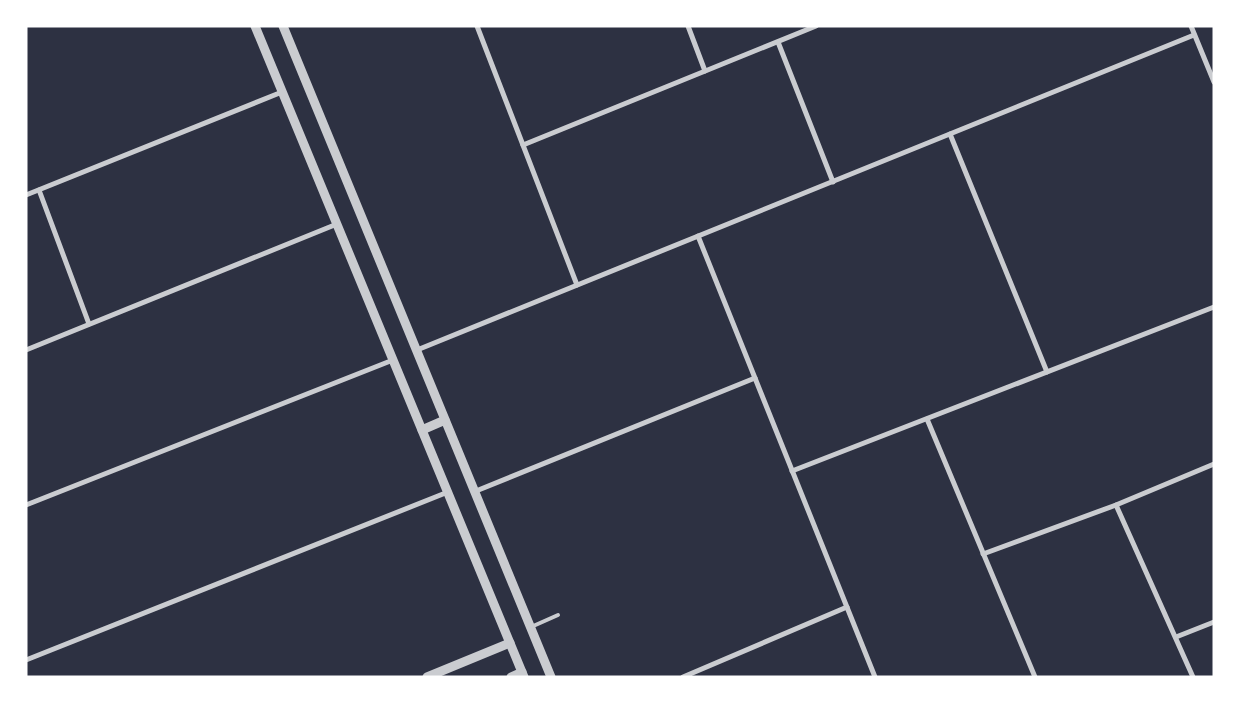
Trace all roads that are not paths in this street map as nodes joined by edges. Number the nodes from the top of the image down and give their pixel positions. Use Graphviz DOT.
graph roads {
  1 [pos="254,26"];
  2 [pos="283,26"];
  3 [pos="477,26"];
  4 [pos="688,26"];
  5 [pos="816,26"];
  6 [pos="1191,26"];
  7 [pos="1194,35"];
  8 [pos="778,42"];
  9 [pos="705,71"];
  10 [pos="1214,82"];
  11 [pos="282,92"];
  12 [pos="950,134"];
  13 [pos="523,145"];
  14 [pos="834,182"];
  15 [pos="39,190"];
  16 [pos="26,195"];
  17 [pos="337,224"];
  18 [pos="698,236"];
  19 [pos="577,285"];
  20 [pos="1214,307"];
  21 [pos="90,324"];
  22 [pos="26,350"];
  23 [pos="417,350"];
  24 [pos="392,360"];
  25 [pos="1047,372"];
  26 [pos="755,378"];
  27 [pos="927,419"];
  28 [pos="445,420"];
  29 [pos="422,430"];
  30 [pos="1214,464"];
  31 [pos="792,471"];
  32 [pos="476,491"];
  33 [pos="448,492"];
  34 [pos="26,505"];
  35 [pos="1116,505"];
  36 [pos="983,554"];
  37 [pos="847,607"];
  38 [pos="558,615"];
  39 [pos="1214,622"];
  40 [pos="531,627"];
  41 [pos="1176,637"];
  42 [pos="510,643"];
  43 [pos="26,660"];
  44 [pos="523,674"];
  45 [pos="427,677"];
  46 [pos="511,677"];
  47 [pos="551,677"];
  48 [pos="683,677"];
  49 [pos="875,677"];
  50 [pos="1034,677"];
  51 [pos="1193,677"];
  1 -- 11 [label="street"];
  2 -- 23 [label="street"];
  3 -- 13 [label="street"];
  4 -- 9 [label="street"];
  5 -- 8 [label="street"];
  6 -- 7 [label="street"];
  7 -- 10 [label="street"];
  7 -- 12 [label="street"];
  8 -- 9 [label="street"];
  8 -- 14 [label="street"];
  9 -- 13 [label="street"];
  11 -- 15 [label="street"];
  11 -- 17 [label="street"];
  12 -- 14 [label="street"];
  12 -- 25 [label="street"];
  13 -- 19 [label="street"];
  14 -- 18 [label="street"];
  15 -- 16 [label="street"];
  15 -- 21 [label="street"];
  17 -- 21 [label="street"];
  17 -- 24 [label="street"];
  18 -- 19 [label="street"];
  18 -- 26 [label="street"];
  19 -- 23 [label="street"];
  20 -- 25 [label="street"];
  21 -- 22 [label="street"];
  23 -- 28 [label="street"];
  24 -- 29 [label="street"];
  24 -- 34 [label="street"];
  25 -- 27 [label="street"];
  26 -- 31 [label="street"];
  26 -- 32 [label="street"];
  27 -- 31 [label="street"];
  27 -- 36 [label="street"];
  28 -- 29 [label="street"];
  28 -- 32 [label="street"];
  29 -- 33 [label="street"];
  30 -- 35 [label="street"];
  31 -- 37 [label="street"];
  32 -- 40 [label="street"];
  33 -- 42 [label="street"];
  33 -- 43 [label="street"];
  35 -- 36 [label="street"];
  35 -- 41 [label="street"];
  36 -- 50 [label="street"];
  37 -- 48 [label="street"];
  37 -- 49 [label="street"];
  38 -- 40 [label="lane"];
  39 -- 41 [label="street"];
  40 -- 47 [label="street"];
  41 -- 51 [label="street"];
  42 -- 44 [label="street"];
  42 -- 45 [label="street"];
  44 -- 46 [label="street"];
}
